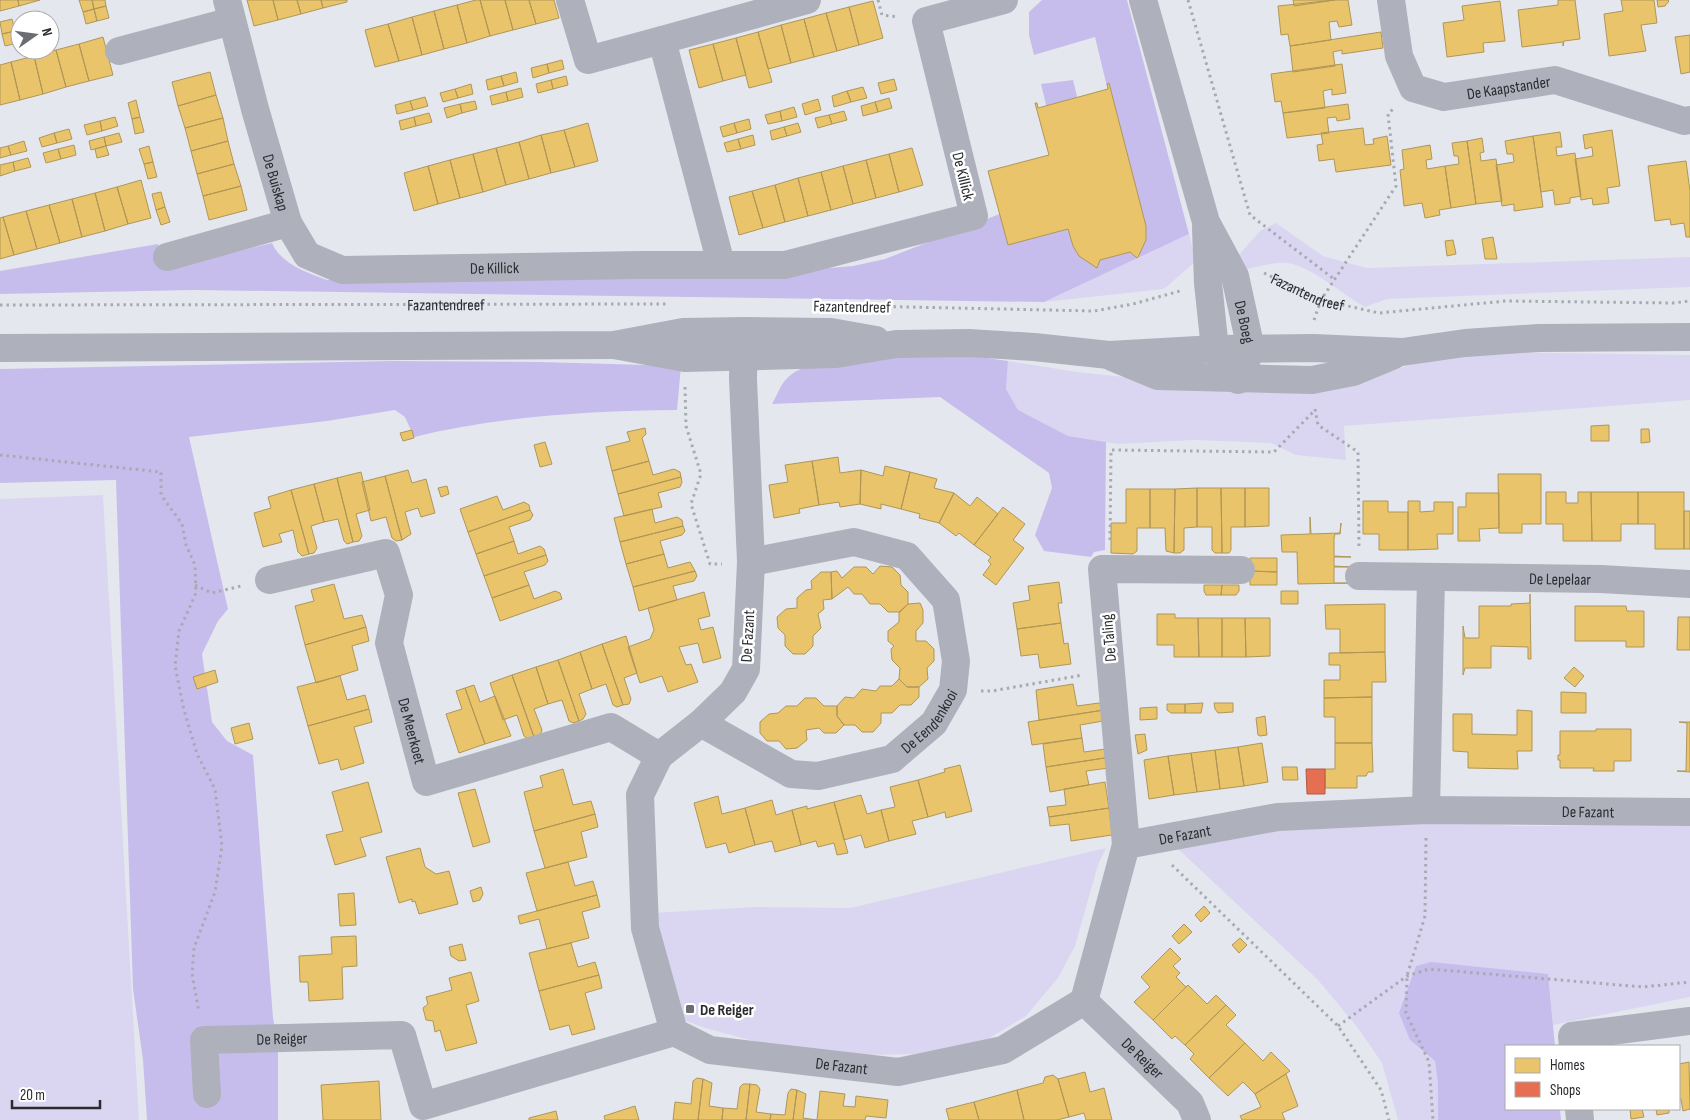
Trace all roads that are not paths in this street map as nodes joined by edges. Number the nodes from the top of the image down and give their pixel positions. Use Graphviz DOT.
graph roads {
  1 [pos="570,0"];
  2 [pos="807,0"];
  3 [pos="1004,0"];
  4 [pos="1143,0"];
  5 [pos="1391,0"];
  6 [pos="754,7"];
  7 [pos="230,10"];
  8 [pos="662,40"];
  9 [pos="119,51"];
  10 [pos="1690,120"];
  11 [pos="1206,222"];
  12 [pos="288,223"];
  13 [pos="167,257"];
  14 [pos="721,264"];
  15 [pos="1690,337"];
  16 [pos="744,344"];
  17 [pos="0,348"];
  18 [pos="1215,349"];
  19 [pos="1251,349"];
  20 [pos="1402,352"];
  21 [pos="1109,356"];
  22 [pos="1238,380"];
  23 [pos="751,562"];
  24 [pos="1241,570"];
  25 [pos="1359,576"];
  26 [pos="1431,578"];
  27 [pos="269,580"];
  28 [pos="1690,584"];
  29 [pos="702,723"];
  30 [pos="659,756"];
  31 [pos="1426,810"];
  32 [pos="1690,812"];
  33 [pos="1126,845"];
  34 [pos="1084,1001"];
  35 [pos="1690,1021"];
  36 [pos="674,1032"];
  37 [pos="1573,1045"];
  38 [pos="207,1094"];
  39 [pos="423,1113"];
  40 [pos="1197,1120"];
  1 -- 8 [label="street"];
  2 -- 6 [label="street"];
  3 -- 14 [label="street, De Killick"];
  4 -- 11 [label="street, De Boeg"];
  5 -- 10 [label="street, De Kaapstander"];
  6 -- 8 [label="street"];
  7 -- 9 [label="street, De Buiskap"];
  7 -- 12 [label="street, De Buiskap"];
  8 -- 14 [label="street"];
  11 -- 18 [label="street, De Boeg"];
  11 -- 19 [label="street, De Boeg"];
  12 -- 13 [label="street, De Buiskap"];
  12 -- 14 [label="street, De Killick"];
  15 -- 20 [label="street"];
  16 -- 17 [label="street"];
  16 -- 21 [label="street"];
  16 -- 23 [label="street, De Fazant"];
  18 -- 19 [label="street"];
  18 -- 21 [label="street"];
  18 -- 22 [label="street, De Boeg"];
  19 -- 20 [label="street"];
  19 -- 22 [label="street, De Boeg"];
  20 -- 22 [label="street"];
  21 -- 22 [label="street"];
  23 -- 29 [label="street, De Fazant"];
  23 -- 29 [label="street, De Eendenkooi"];
  24 -- 33 [label="street, De Taling"];
  25 -- 26 [label="street, De Lepelaar"];
  26 -- 28 [label="street, De Lepelaar"];
  26 -- 31 [label="street"];
  27 -- 30 [label="street, De Meerkoet"];
  29 -- 30 [label="street, De Fazant"];
  30 -- 36 [label="street, De Fazant"];
  31 -- 32 [label="street, De Fazant"];
  31 -- 33 [label="street, De Fazant"];
  33 -- 34 [label="street"];
  34 -- 36 [label="street, De Fazant"];
  34 -- 40 [label="street, De Reiger"];
  35 -- 37 [label="street"];
  36 -- 39 [label="street, De Reiger"];
  38 -- 39 [label="street, De Reiger"];
}
